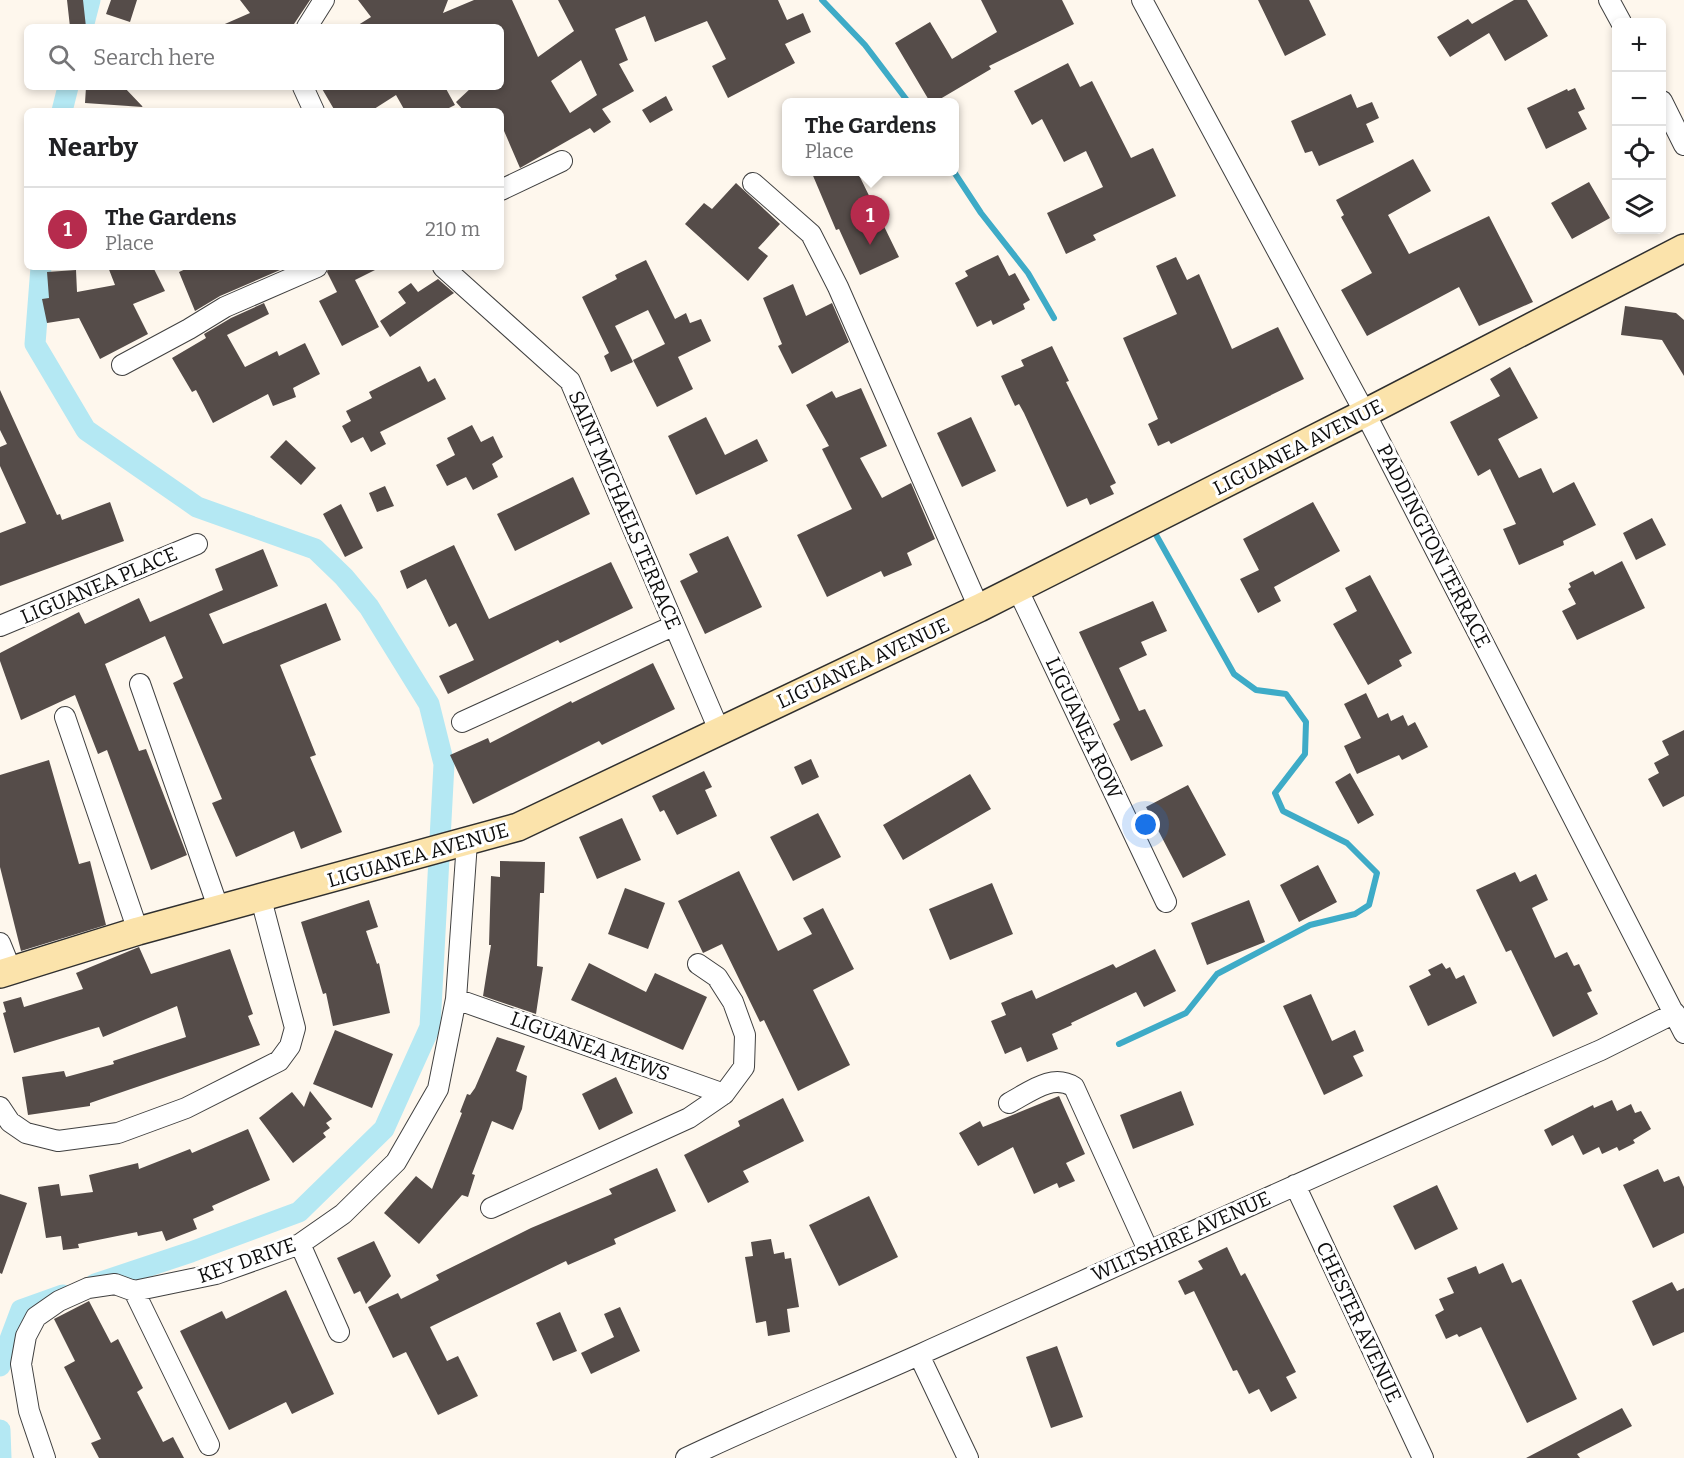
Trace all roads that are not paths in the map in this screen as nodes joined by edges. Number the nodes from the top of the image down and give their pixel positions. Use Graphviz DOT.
graph roads {
  1 [pos="324,0"];
  2 [pos="1142,0"];
  3 [pos="1609,0"];
  4 [pos="1619,18"];
  5 [pos="309,24"];
  6 [pos="304,90"];
  7 [pos="313,108"];
  8 [pos="1666,109"];
  9 [pos="1684,145"];
  10 [pos="562,161"];
  11 [pos="753,183"];
  12 [pos="504,189"];
  13 [pos="1684,248"];
  14 [pos="310,270"];
  15 [pos="446,270"];
  16 [pos="122,365"];
  17 [pos="1365,413"];
  18 [pos="197,544"];
  19 [pos="1017,588"];
  20 [pos="980,608"];
  21 [pos="0,626"];
  22 [pos="673,626"];
  23 [pos="140,684"];
  24 [pos="64,717"];
  25 [pos="462,722"];
  26 [pos="719,730"];
  27 [pos="463,843"];
  28 [pos="261,899"];
  29 [pos="1166,902"];
  30 [pos="219,910"];
  31 [pos="138,931"];
  32 [pos="0,943"];
  33 [pos="698,964"];
  34 [pos="6,972"];
  35 [pos="456,999"];
  36 [pos="1675,1014"];
  37 [pos="1684,1033"];
  38 [pos="724,1094"];
  39 [pos="1009,1103"];
  40 [pos="0,1107"];
  41 [pos="1295,1185"];
  42 [pos="491,1208"];
  43 [pos="300,1244"];
  44 [pos="1148,1250"];
  45 [pos="134,1291"];
  46 [pos="339,1332"];
  47 [pos="919,1355"];
  48 [pos="209,1445"];
  49 [pos="45,1458"];
  50 [pos="686,1458"];
  51 [pos="968,1458"];
  52 [pos="1424,1458"];
  1 -- 5 [label="street"];
  2 -- 17 [label="street, PADDINGTON TERRACE"];
  3 -- 4 [label="street"];
  6 -- 7 [label="street"];
  8 -- 9 [label="street"];
  10 -- 12 [label="street"];
  11 -- 20 [label="street"];
  13 -- 17 [label="main road, LIGUANEA AVENUE"];
  14 -- 16 [label="street"];
  15 -- 22 [label="street, SAINT MICHAELS TERRACE"];
  17 -- 19 [label="main road, LIGUANEA AVENUE"];
  17 -- 36 [label="street, PADDINGTON TERRACE"];
  18 -- 21 [label="street, LIGUANEA PLACE"];
  19 -- 20 [label="main road, LIGUANEA AVENUE"];
  19 -- 29 [label="street, LIGUANEA ROW"];
  20 -- 26 [label="main road, LIGUANEA AVENUE"];
  22 -- 25 [label="street"];
  22 -- 26 [label="street, SAINT MICHAELS TERRACE"];
  23 -- 30 [label="street"];
  24 -- 31 [label="street"];
  26 -- 27 [label="main road, LIGUANEA AVENUE"];
  27 -- 28 [label="main road, LIGUANEA AVENUE"];
  27 -- 35 [label="street, KEY DRIVE"];
  28 -- 30 [label="main road, LIGUANEA AVENUE"];
  28 -- 40 [label="street"];
  30 -- 31 [label="main road, LIGUANEA AVENUE"];
  31 -- 34 [label="main road, LIGUANEA AVENUE"];
  32 -- 34 [label="street"];
  33 -- 38 [label="street"];
  35 -- 38 [label="street, LIGUANEA MEWS"];
  35 -- 43 [label="street, KEY DRIVE"];
  36 -- 37 [label="street, PADDINGTON TERRACE"];
  36 -- 41 [label="street, WILTSHIRE AVENUE"];
  38 -- 42 [label="street"];
  39 -- 44 [label="street"];
  41 -- 44 [label="street, WILTSHIRE AVENUE"];
  41 -- 52 [label="street, CHESTER AVENUE"];
  43 -- 45 [label="street, KEY DRIVE"];
  43 -- 46 [label="street"];
  44 -- 47 [label="street, WILTSHIRE AVENUE"];
  45 -- 48 [label="street"];
  45 -- 49 [label="street, KEY DRIVE"];
  47 -- 50 [label="street, WILTSHIRE AVENUE"];
  47 -- 51 [label="street"];
}
